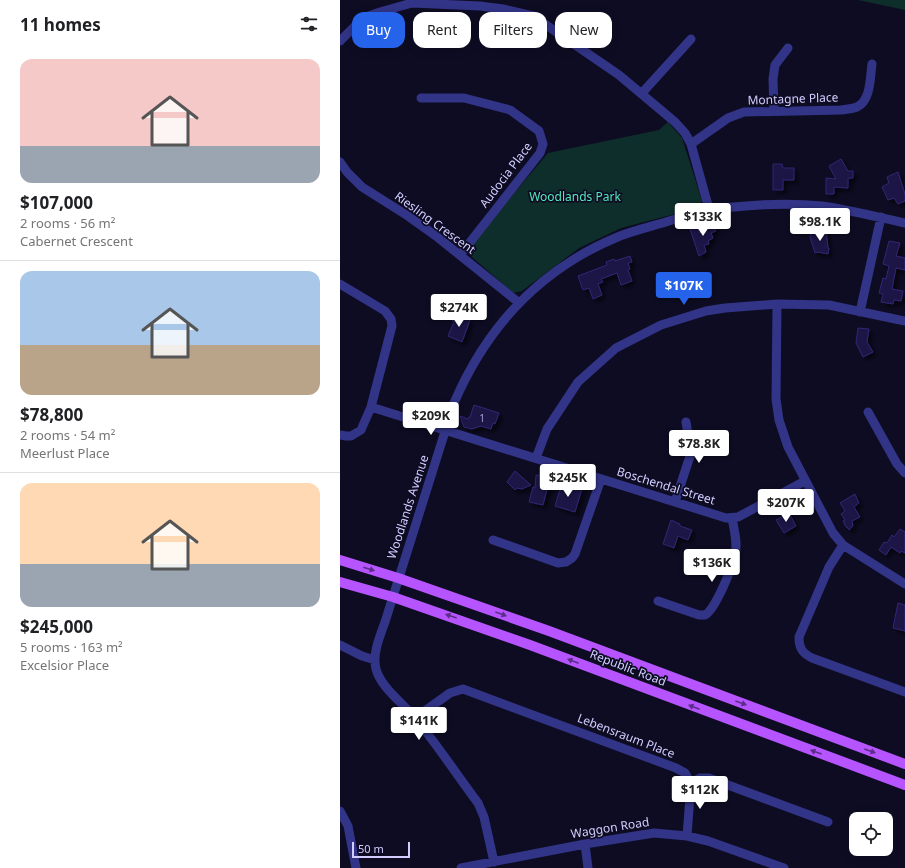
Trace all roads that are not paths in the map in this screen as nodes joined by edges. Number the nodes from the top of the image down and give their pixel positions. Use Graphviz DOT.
graph roads {
  1 [pos="457,3"];
  2 [pos="691,39"];
  3 [pos="340,41"];
  4 [pos="788,48"];
  5 [pos="872,64"];
  6 [pos="642,93"];
  7 [pos="421,98"];
  8 [pos="774,111"];
  9 [pos="691,144"];
  10 [pos="340,162"];
  11 [pos="709,210"];
  12 [pos="881,218"];
  13 [pos="905,223"];
  14 [pos="460,255"];
  15 [pos="340,284"];
  16 [pos="518,302"];
  17 [pos="777,304"];
  18 [pos="860,312"];
  19 [pos="905,321"];
  20 [pos="371,407"];
  21 [pos="868,412"];
  22 [pos="686,422"];
  23 [pos="446,430"];
  24 [pos="340,434"];
  25 [pos="536,458"];
  26 [pos="905,473"];
  27 [pos="601,479"];
  28 [pos="805,482"];
  29 [pos="675,502"];
  30 [pos="732,518"];
  31 [pos="493,540"];
  32 [pos="843,545"];
  33 [pos="340,560"];
  34 [pos="398,578"];
  35 [pos="340,582"];
  36 [pos="905,584"];
  37 [pos="393,597"];
  38 [pos="658,601"];
  39 [pos="340,645"];
  40 [pos="375,660"];
  41 [pos="905,692"];
  42 [pos="415,718"];
  43 [pos="902,762"];
  44 [pos="691,783"];
  45 [pos="905,785"];
  46 [pos="340,811"];
  47 [pos="828,822"];
  48 [pos="688,836"];
  49 [pos="585,844"];
  50 [pos="494,862"];
  51 [pos="356,868"];
  52 [pos="461,868"];
  53 [pos="588,868"];
  54 [pos="784,868"];
  1 -- 3 [label="street"];
  1 -- 6 [label="street"];
  2 -- 6 [label="street"];
  4 -- 8 [label="street"];
  5 -- 8 [label="street, Montagne Place"];
  6 -- 9 [label="street"];
  7 -- 14 [label="street, Audocia Place"];
  8 -- 9 [label="street, Montagne Place"];
  9 -- 11 [label="street"];
  10 -- 14 [label="street, Riesling Crescent"];
  11 -- 12 [label="street, Woodlands Avenue"];
  11 -- 16 [label="street, Woodlands Avenue"];
  12 -- 13 [label="street, Woodlands Avenue"];
  12 -- 18 [label="street"];
  14 -- 16 [label="street, Riesling Crescent"];
  15 -- 20 [label="street"];
  16 -- 23 [label="street, Woodlands Avenue"];
  17 -- 18 [label="street"];
  17 -- 25 [label="street"];
  17 -- 28 [label="street"];
  18 -- 19 [label="street"];
  20 -- 23 [label="street, Boschendal Street"];
  20 -- 24 [label="street"];
  21 -- 26 [label="street"];
  22 -- 29 [label="street"];
  23 -- 25 [label="street, Boschendal Street"];
  23 -- 34 [label="street, Woodlands Avenue"];
  25 -- 27 [label="street, Boschendal Street"];
  27 -- 29 [label="street, Boschendal Street"];
  27 -- 31 [label="street"];
  28 -- 30 [label="street"];
  28 -- 32 [label="street"];
  29 -- 30 [label="street, Boschendal Street"];
  30 -- 38 [label="street"];
  32 -- 36 [label="street"];
  32 -- 41 [label="street"];
  33 -- 34 [label="main road, Republic Road, one-way"];
  34 -- 37 [label="street, Woodlands Avenue"];
  34 -- 43 [label="main road, Republic Road, one-way"];
  35 -- 37 [label="main road, Republic Road"];
  37 -- 40 [label="street, Woodlands Avenue"];
  45 -- 37 [label="main road, Republic Road, one-way"];
  39 -- 40 [label="street"];
  40 -- 42 [label="street"];
  42 -- 44 [label="street, Lebensraum Place"];
  42 -- 50 [label="street"];
  44 -- 47 [label="street"];
  44 -- 48 [label="street"];
  46 -- 51 [label="street"];
  48 -- 49 [label="street, Waggon Road"];
  48 -- 54 [label="street, Waggon Road"];
  49 -- 50 [label="street, Waggon Road"];
  49 -- 53 [label="street"];
  50 -- 52 [label="street, Waggon Road"];
}
